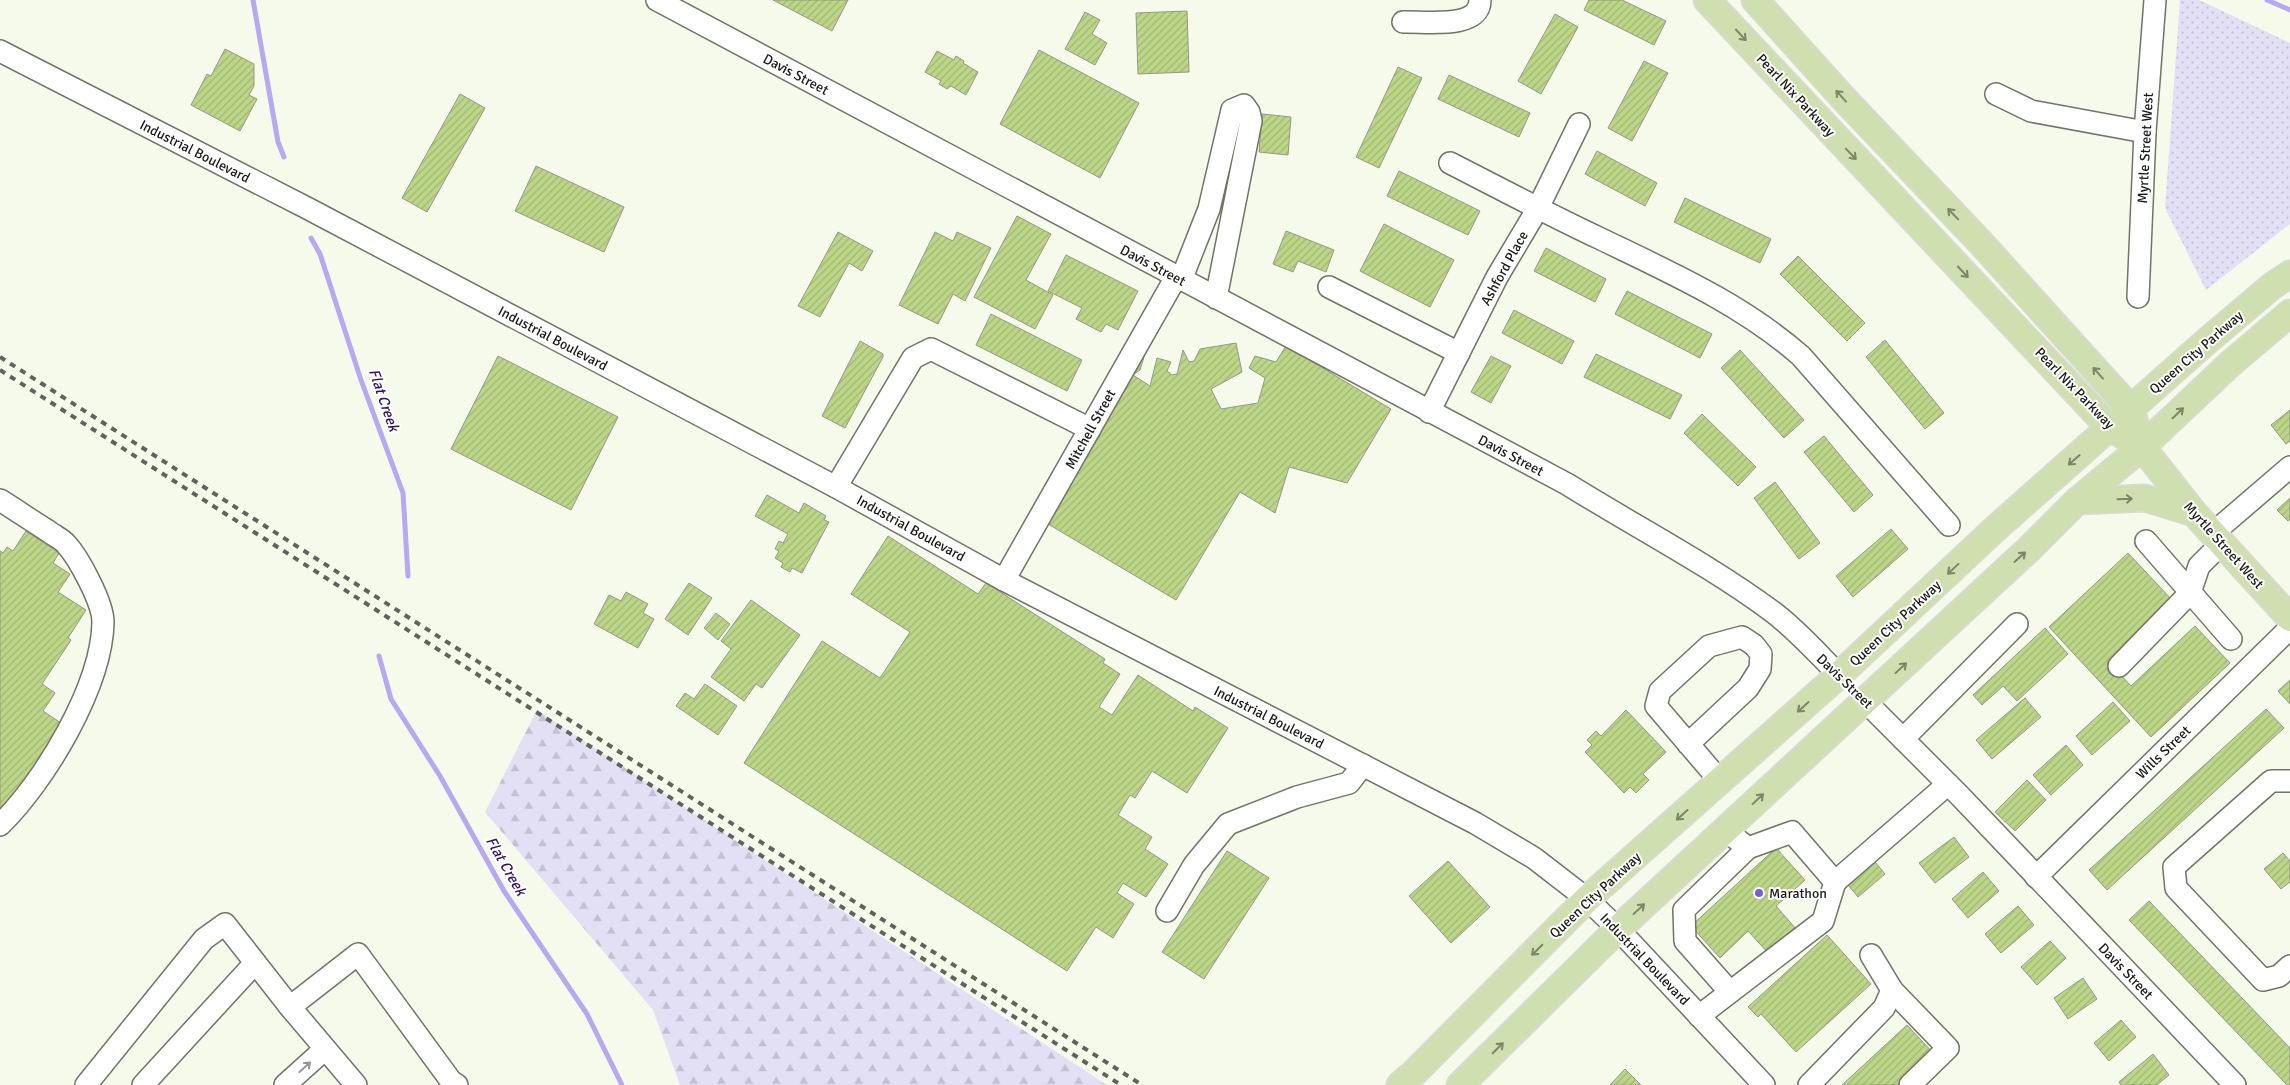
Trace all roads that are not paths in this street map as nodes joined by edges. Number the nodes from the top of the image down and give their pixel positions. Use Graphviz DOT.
graph roads {
  1 [pos="657,0"];
  2 [pos="1480,0"];
  3 [pos="1707,0"];
  4 [pos="1755,0"];
  5 [pos="2155,0"];
  6 [pos="1404,22"];
  7 [pos="0,51"];
  8 [pos="1996,94"];
  9 [pos="1579,124"];
  10 [pos="2145,132"];
  11 [pos="1450,163"];
  12 [pos="1538,208"];
  13 [pos="2290,274"];
  14 [pos="1178,278"];
  15 [pos="1328,287"];
  16 [pos="2138,297"];
  17 [pos="1216,298"];
  18 [pos="2290,313"];
  19 [pos="1459,352"];
  20 [pos="2131,410"];
  21 [pos="1429,412"];
  22 [pos="1090,428"];
  23 [pos="2110,428"];
  24 [pos="2142,447"];
  25 [pos="2290,467"];
  26 [pos="836,487"];
  27 [pos="0,500"];
  28 [pos="2077,501"];
  29 [pos="2194,513"];
  30 [pos="1949,526"];
  31 [pos="2216,539"];
  32 [pos="2146,542"];
  33 [pos="1004,580"];
  34 [pos="2190,593"];
  35 [pos="2290,618"];
  36 [pos="2017,624"];
  37 [pos="2290,628"];
  38 [pos="2231,639"];
  39 [pos="2119,666"];
  40 [pos="1839,675"];
  41 [pos="1866,701"];
  42 [pos="1903,739"];
  43 [pos="1688,744"];
  44 [pos="1363,765"];
  45 [pos="1720,781"];
  46 [pos="2290,781"];
  47 [pos="1948,784"];
  48 [pos="0,825"];
  49 [pos="1725,830"];
  50 [pos="1748,848"];
  51 [pos="1679,873"];
  52 [pos="2036,876"];
  53 [pos="1835,882"];
  54 [pos="1702,893"];
  55 [pos="1588,900"];
  56 [pos="1166,911"];
  57 [pos="1618,928"];
  58 [pos="1871,955"];
  59 [pos="256,963"];
  60 [pos="2290,966"];
  61 [pos="1892,990"];
  62 [pos="1730,992"];
  63 [pos="290,1007"];
  64 [pos="1699,1016"];
  65 [pos="325,1049"];
  66 [pos="1462,1083"];
  67 [pos="86,1085"];
  68 [pos="143,1085"];
  69 [pos="285,1085"];
  70 [pos="356,1085"];
  71 [pos="457,1085"];
  72 [pos="1400,1085"];
  73 [pos="1764,1085"];
  74 [pos="1809,1085"];
  75 [pos="1910,1085"];
  76 [pos="2235,1085"];
  1 -- 14 [label="street, Davis Street"];
  2 -- 6 [label="street"];
  3 -- 23 [label="main road, Pearl Nix Parkway, one-way"];
  20 -- 4 [label="main road, Pearl Nix Parkway, one-way"];
  5 -- 10 [label="street, Myrtle Street West"];
  7 -- 26 [label="street, Industrial Boulevard"];
  8 -- 10 [label="street"];
  9 -- 12 [label="street, Ashford Place"];
  10 -- 16 [label="street, Myrtle Street West"];
  11 -- 12 [label="street"];
  12 -- 19 [label="street, Ashford Place"];
  12 -- 30 [label="street"];
  13 -- 20 [label="main road, Queen City Parkway"];
  14 -- 17 [label="street, Davis Street"];
  14 -- 17 [label="street, Mitchell Street"];
  14 -- 22 [label="street, Mitchell Street"];
  15 -- 19 [label="street"];
  17 -- 21 [label="street, Davis Street"];
  24 -- 18 [label="main road, one-way"];
  19 -- 21 [label="street, Ashford Place"];
  20 -- 23 [label="main road, Queen City Parkway"];
  20 -- 24 [label="main road, Pearl Nix Parkway"];
  21 -- 40 [label="street, Davis Street"];
  22 -- 26 [label="street"];
  22 -- 33 [label="street, Mitchell Street"];
  23 -- 24 [label="main road, Pearl Nix Parkway"];
  23 -- 40 [label="main road, Queen City Parkway, one-way"];
  24 -- 28 [label="main road"];
  24 -- 29 [label="main road, Myrtle Street West"];
  25 -- 31 [label="street"];
  26 -- 33 [label="street, Industrial Boulevard"];
  27 -- 48 [label="street"];
  28 -- 29 [label="main road, one-way"];
  41 -- 28 [label="main road, one-way"];
  29 -- 31 [label="main road, Myrtle Street West"];
  31 -- 34 [label="street"];
  31 -- 35 [label="main road, Myrtle Street West"];
  32 -- 34 [label="street"];
  33 -- 44 [label="street, Industrial Boulevard"];
  34 -- 38 [label="street"];
  34 -- 39 [label="street"];
  36 -- 42 [label="street"];
  37 -- 52 [label="street, Wills Street"];
  40 -- 41 [label="main road, Davis Street"];
  40 -- 45 [label="main road, Queen City Parkway, one-way"];
  41 -- 42 [label="street, Davis Street"];
  49 -- 41 [label="main road, one-way"];
  42 -- 47 [label="street, Davis Street"];
  43 -- 43 [label="street"];
  43 -- 45 [label="street"];
  44 -- 55 [label="street, Industrial Boulevard"];
  44 -- 56 [label="street"];
  45 -- 55 [label="main road, Queen City Parkway, one-way"];
  46 -- 60 [label="street"];
  47 -- 52 [label="street, Davis Street"];
  47 -- 53 [label="street"];
  49 -- 50 [label="street"];
  49 -- 51 [label="main road"];
  50 -- 53 [label="street"];
  50 -- 54 [label="street"];
  51 -- 54 [label="street"];
  57 -- 51 [label="main road, one-way"];
  52 -- 76 [label="street, Davis Street"];
  53 -- 62 [label="street"];
  54 -- 62 [label="street"];
  55 -- 57 [label="street, Industrial Boulevard"];
  55 -- 72 [label="main road, Queen City Parkway, one-way"];
  57 -- 64 [label="street, Industrial Boulevard"];
  66 -- 57 [label="main road, one-way"];
  58 -- 61 [label="street"];
  59 -- 63 [label="street"];
  59 -- 67 [label="street"];
  59 -- 68 [label="street"];
  61 -- 74 [label="street"];
  61 -- 75 [label="street"];
  62 -- 64 [label="street"];
  63 -- 65 [label="street"];
  63 -- 71 [label="street"];
  64 -- 73 [label="street, Industrial Boulevard"];
  69 -- 65 [label="street, one-way"];
  65 -- 70 [label="street"];
}
